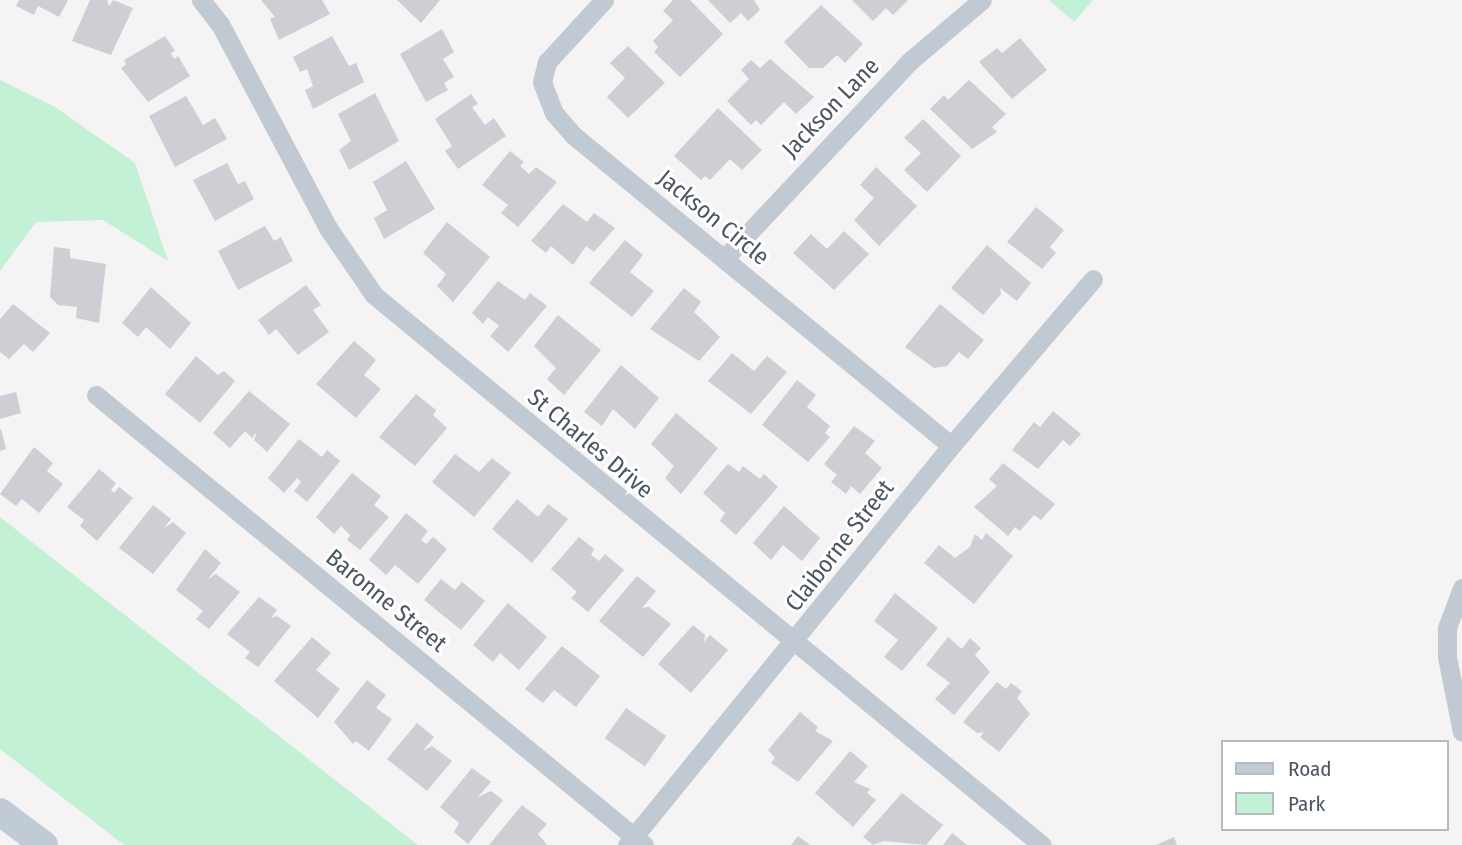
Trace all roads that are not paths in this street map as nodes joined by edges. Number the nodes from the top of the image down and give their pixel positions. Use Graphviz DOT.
graph roads {
  1 [pos="201,0"];
  2 [pos="604,0"];
  3 [pos="982,0"];
  4 [pos="724,259"];
  5 [pos="1093,279"];
  6 [pos="96,395"];
  7 [pos="951,446"];
  8 [pos="1462,588"];
  9 [pos="793,645"];
  10 [pos="1462,732"];
  11 [pos="0,812"];
  12 [pos="635,842"];
  13 [pos="44,845"];
  14 [pos="1042,845"];
  1 -- 9 [label="street, St Charles Drive"];
  2 -- 4 [label="street, Jackson Circle"];
  3 -- 4 [label="street, Jackson Lane"];
  4 -- 7 [label="street, Jackson Circle"];
  5 -- 7 [label="street, Claiborne Street"];
  6 -- 12 [label="street, Baronne Street"];
  7 -- 9 [label="street, Claiborne Street"];
  8 -- 10 [label="street"];
  9 -- 12 [label="street, Claiborne Street"];
  9 -- 14 [label="street, St Charles Drive"];
  11 -- 13 [label="main road"];
}
